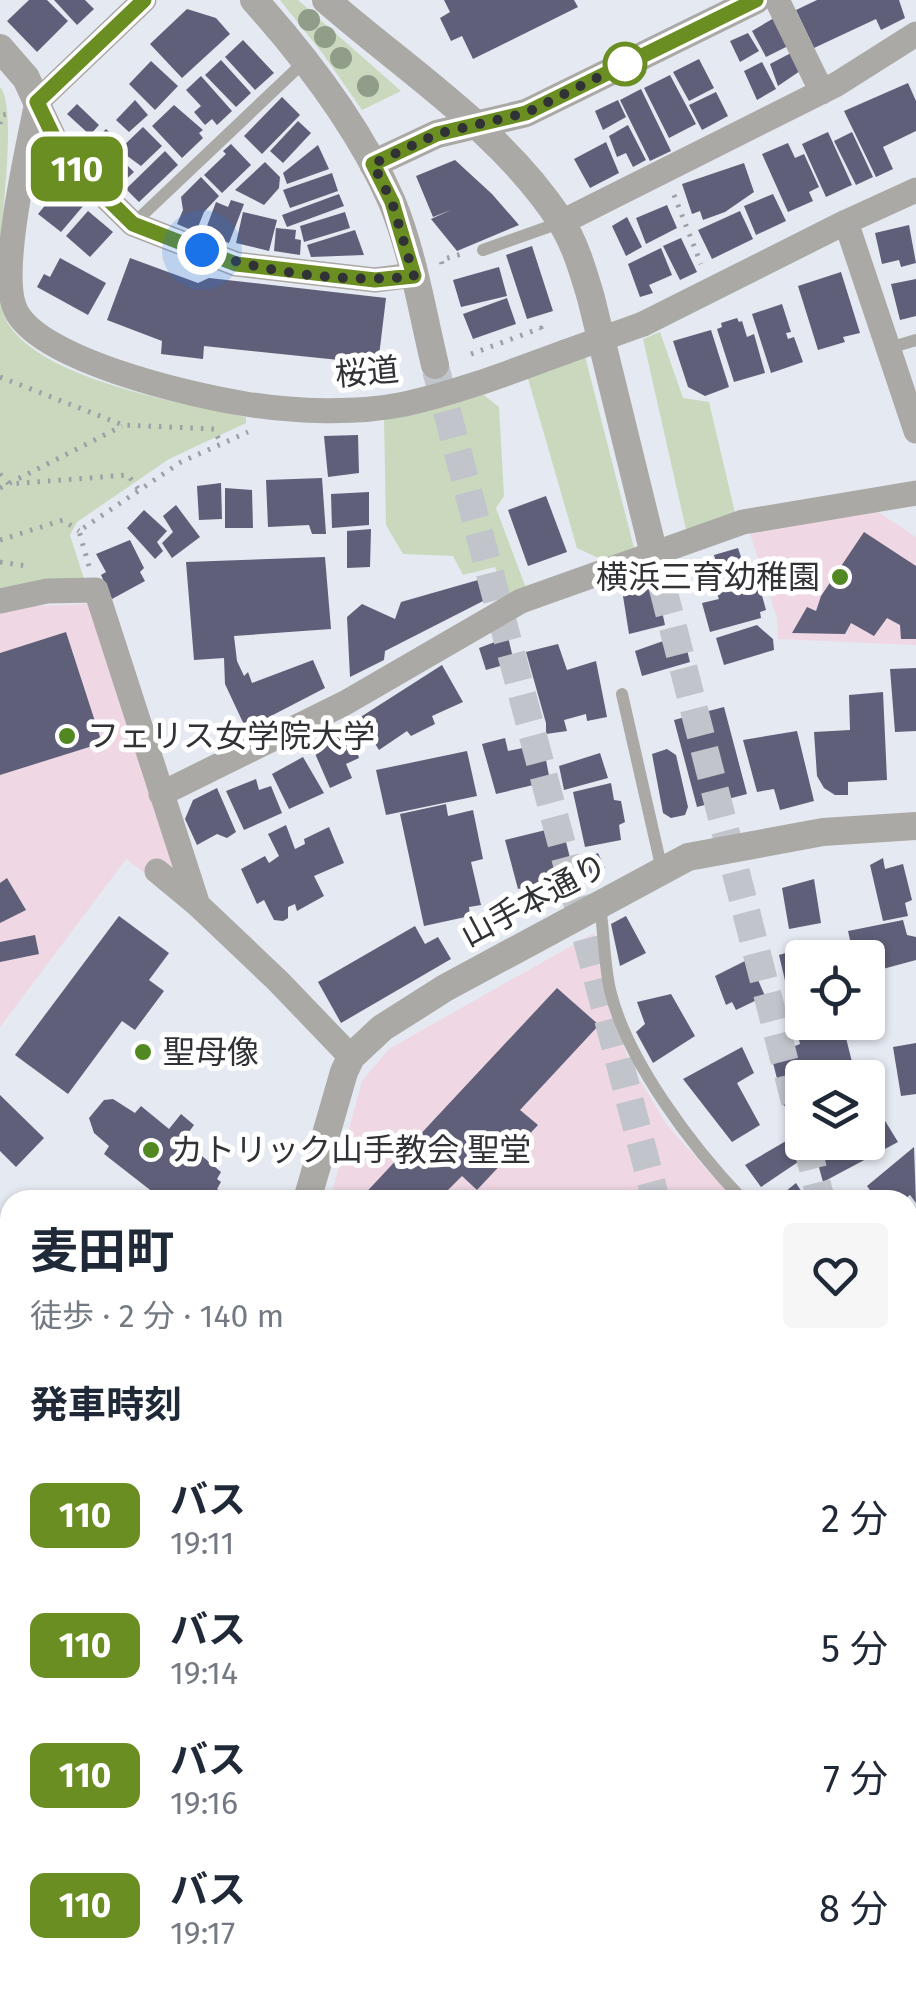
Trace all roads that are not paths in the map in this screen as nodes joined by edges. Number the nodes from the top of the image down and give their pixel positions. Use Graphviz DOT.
graph roads {
  1 [pos="144,0"];
  2 [pos="254,0"];
  3 [pos="326,0"];
  4 [pos="756,0"];
  5 [pos="777,0"];
  6 [pos="916,34"];
  7 [pos="0,48"];
  8 [pos="306,61"];
  9 [pos="822,92"];
  10 [pos="37,102"];
  11 [pos="476,127"];
  12 [pos="373,164"];
  13 [pos="916,190"];
  14 [pos="562,222"];
  15 [pos="846,222"];
  16 [pos="133,224"];
  17 [pos="483,250"];
  18 [pos="414,276"];
  19 [pos="916,340"];
  20 [pos="889,348"];
  21 [pos="434,365"];
  22 [pos="916,431"];
  23 [pos="916,493"];
  24 [pos="652,546"];
  25 [pos="0,600"];
  26 [pos="622,694"];
  27 [pos="161,794"];
  28 [pos="916,826"];
  29 [pos="157,870"];
  30 [pos="662,870"];
  31 [pos="198,905"];
  32 [pos="600,905"];
  33 [pos="351,1057"];
  34 [pos="310,1190"];
  35 [pos="736,1190"];
  1 -- 10 [label="street"];
  2 -- 8 [label="street"];
  3 -- 11 [label="street"];
  4 -- 11 [label="street"];
  5 -- 9 [label="street"];
  6 -- 9 [label="street"];
  7 -- 10 [label="street"];
  8 -- 12 [label="street"];
  8 -- 16 [label="lane"];
  9 -- 14 [label="street"];
  10 -- 15 [label="street, 桜道, bridge"];
  10 -- 16 [label="street"];
  11 -- 12 [label="street"];
  11 -- 14 [label="street"];
  12 -- 18 [label="street"];
  13 -- 15 [label="street, 桜道"];
  14 -- 17 [label="lane"];
  14 -- 24 [label="street"];
  15 -- 20 [label="street"];
  16 -- 18 [label="street"];
  18 -- 21 [label="street"];
  19 -- 20 [label="lane"];
  20 -- 22 [label="street"];
  23 -- 27 [label="street"];
  25 -- 27 [label="street"];
  26 -- 30 [label="lane"];
  27 -- 31 [label="street"];
  28 -- 30 [label="street, 山手本通り"];
  29 -- 31 [label="street"];
  30 -- 32 [label="street, 山手本通り"];
  31 -- 33 [label="street"];
  32 -- 33 [label="street, 山手本通り"];
  32 -- 35 [label="lane"];
  33 -- 34 [label="street, 山手本通り"];
}
